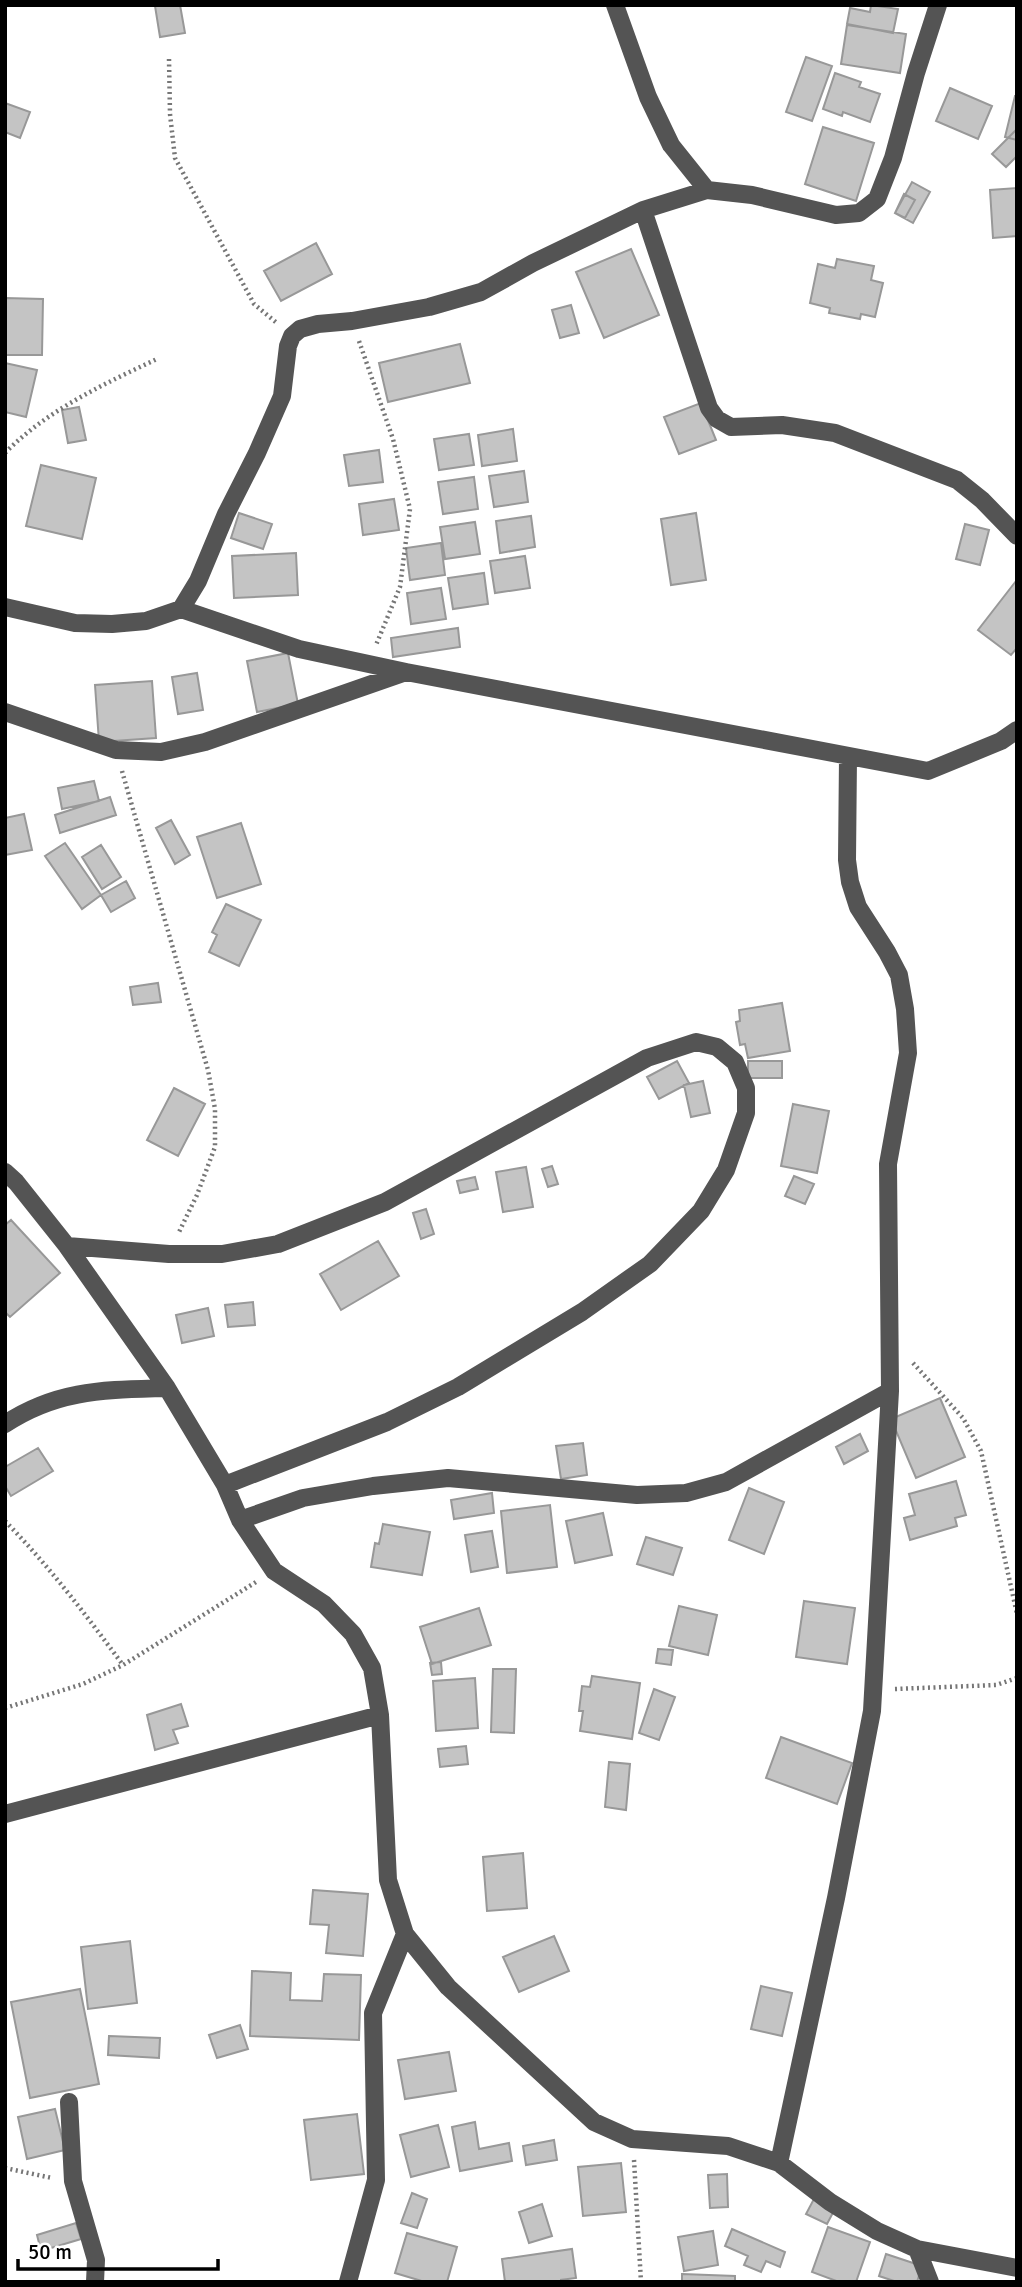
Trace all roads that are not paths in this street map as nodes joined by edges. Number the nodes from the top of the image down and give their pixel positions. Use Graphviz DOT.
graph roads {
  1 [pos="615,5"];
  2 [pos="938,5"];
  3 [pos="707,190"];
  4 [pos="643,210"];
  5 [pos="1017,537"];
  6 [pos="5,607"];
  7 [pos="181,609"];
  8 [pos="406,672"];
  9 [pos="5,712"];
  10 [pos="1017,730"];
  11 [pos="848,757"];
  12 [pos="5,1172"];
  13 [pos="67,1246"];
  14 [pos="167,1388"];
  15 [pos="890,1391"];
  16 [pos="5,1424"];
  17 [pos="225,1485"];
  18 [pos="240,1520"];
  19 [pos="380,1715"];
  20 [pos="5,1814"];
  21 [pos="405,1934"];
  22 [pos="69,2102"];
  23 [pos="779,2163"];
  24 [pos="917,2249"];
  25 [pos="1017,2268"];
  26 [pos="95,2282"];
  27 [pos="348,2282"];
  28 [pos="930,2282"];
  1 -- 3 [label="street"];
  2 -- 3 [label="street"];
  3 -- 4 [label="street"];
  4 -- 5 [label="street"];
  4 -- 7 [label="street"];
  6 -- 7 [label="street"];
  7 -- 8 [label="street"];
  8 -- 9 [label="street"];
  8 -- 11 [label="street"];
  10 -- 11 [label="street"];
  11 -- 15 [label="street"];
  12 -- 13 [label="street"];
  13 -- 14 [label="street"];
  13 -- 17 [label="street"];
  14 -- 16 [label="street"];
  14 -- 17 [label="street"];
  15 -- 18 [label="street"];
  15 -- 23 [label="street"];
  17 -- 18 [label="street"];
  18 -- 19 [label="street"];
  19 -- 20 [label="street"];
  19 -- 21 [label="street"];
  21 -- 23 [label="street"];
  21 -- 27 [label="street"];
  22 -- 26 [label="street"];
  23 -- 24 [label="street"];
  24 -- 25 [label="street"];
  24 -- 28 [label="street"];
}
